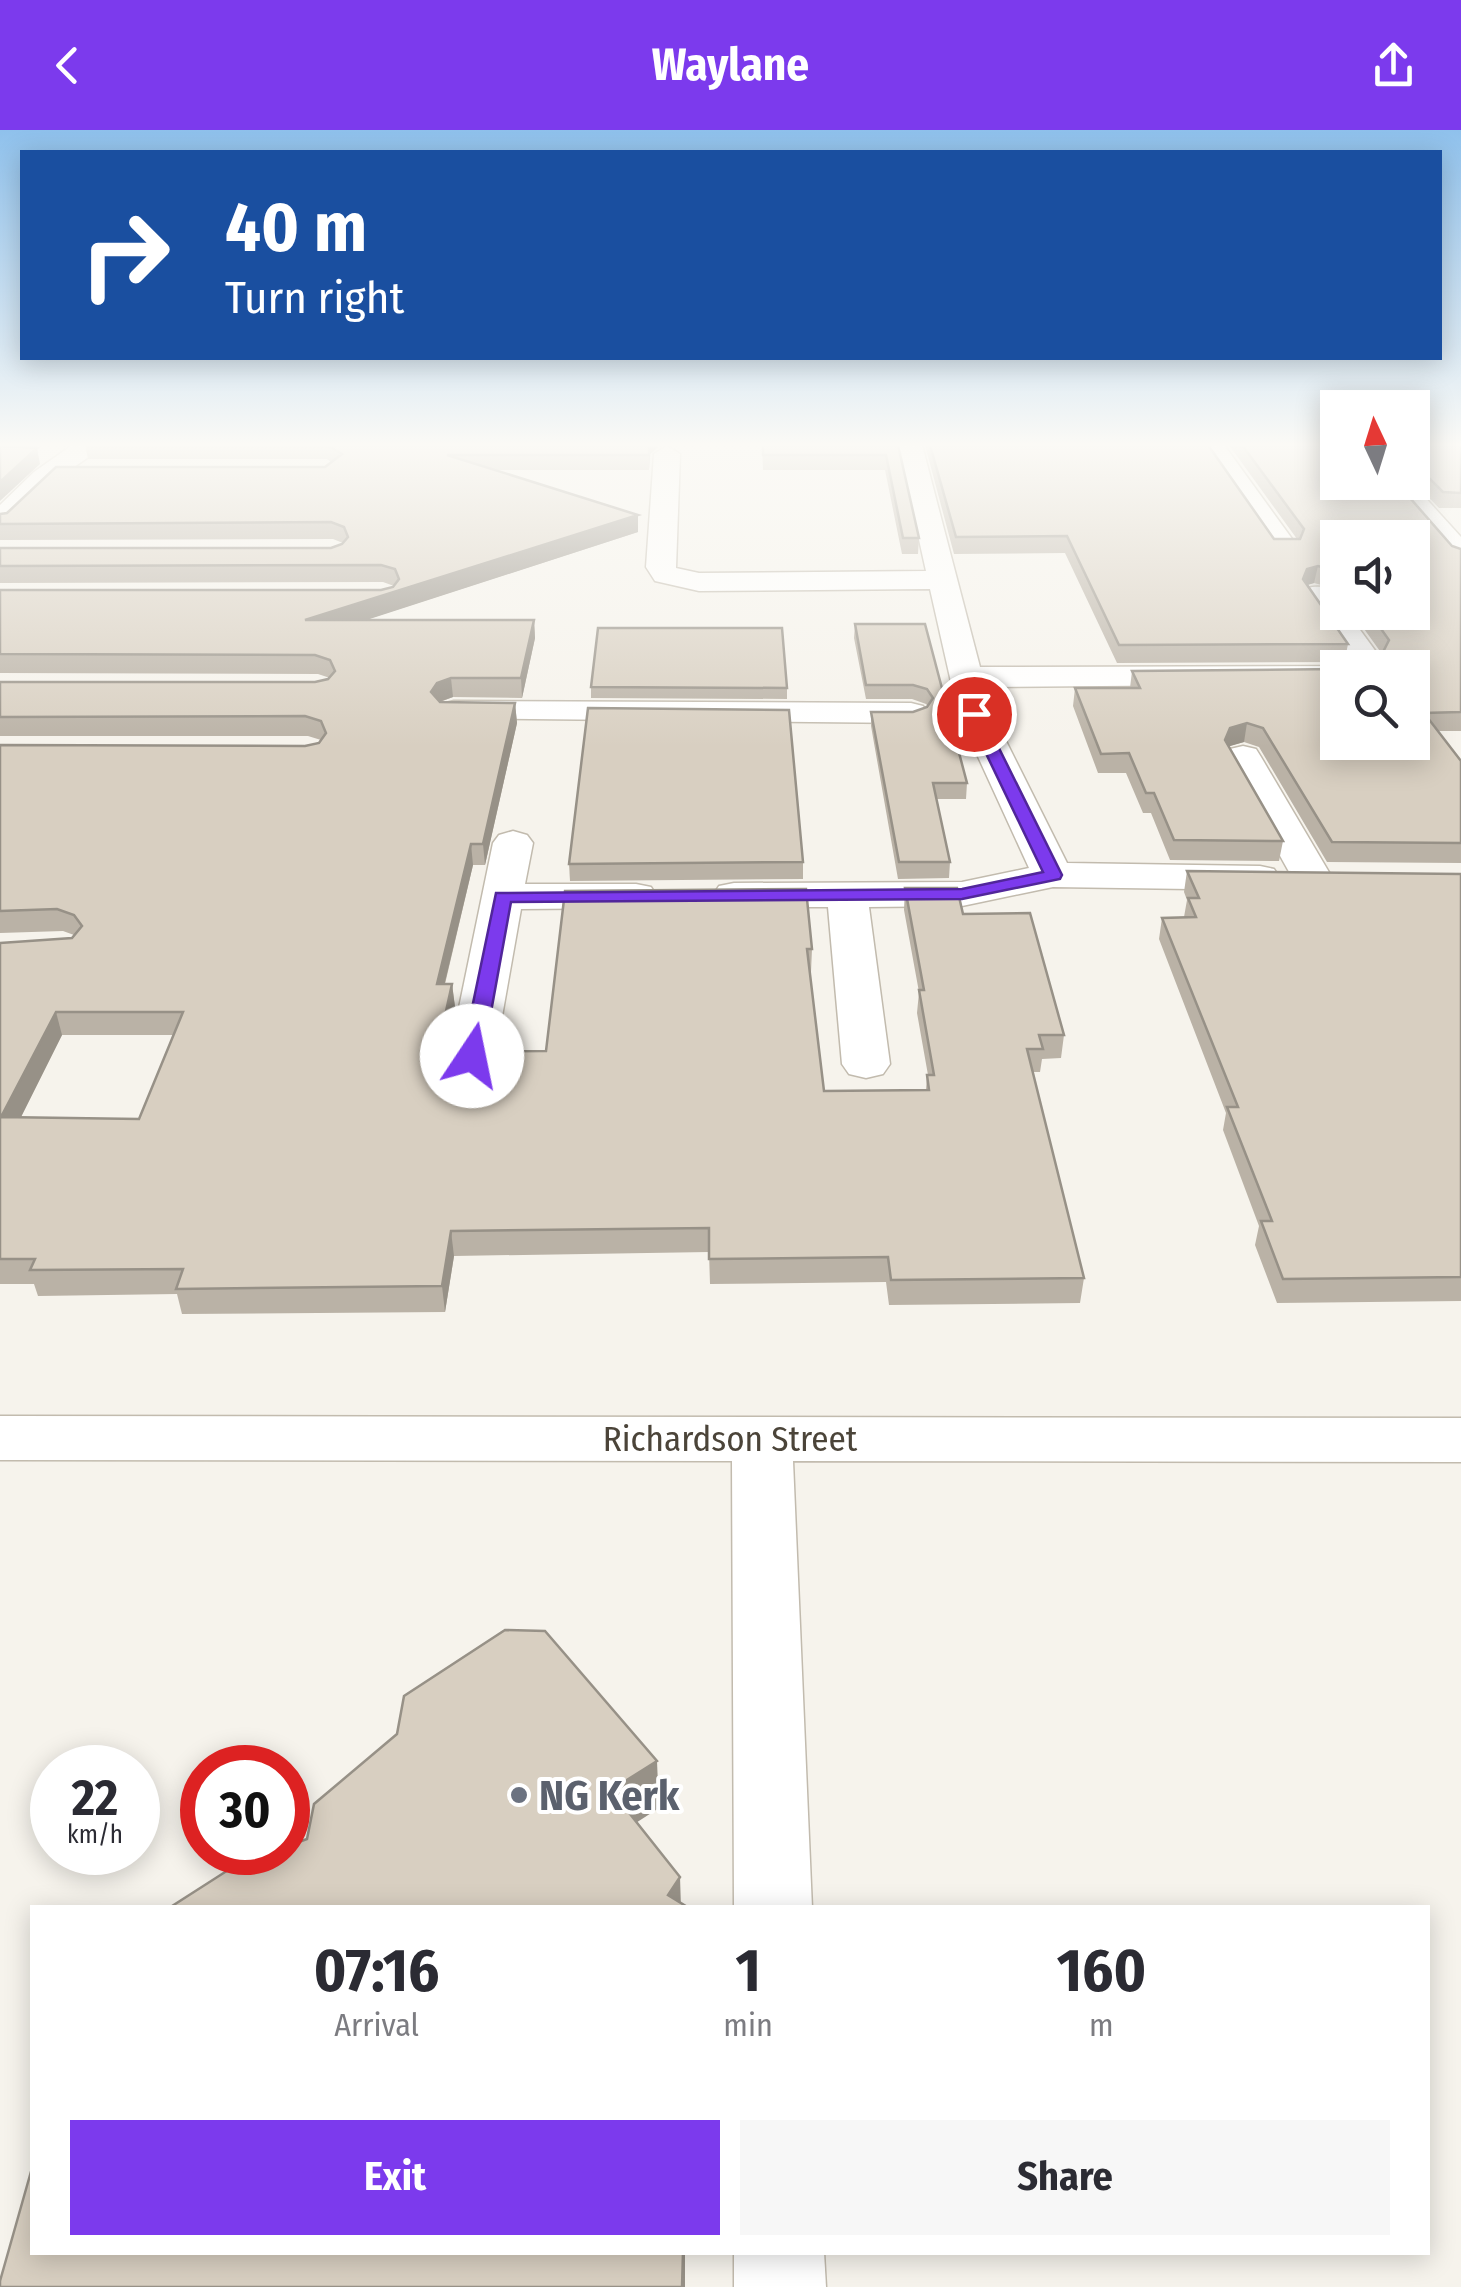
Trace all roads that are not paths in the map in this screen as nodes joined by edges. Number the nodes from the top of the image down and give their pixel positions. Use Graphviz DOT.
graph roads {
  1 [pos="663,546"];
  2 [pos="935,546"];
  3 [pos="943,580"];
  4 [pos="1318,594"];
  5 [pos="1359,650"];
  6 [pos="1320,674"];
  7 [pos="965,676"];
  8 [pos="454,711"];
  9 [pos="942,713"];
  10 [pos="1244,757"];
  11 [pos="512,842"];
  12 [pos="1054,875"];
  13 [pos="847,894"];
  14 [pos="503,896"];
  15 [pos="472,1056"];
  16 [pos="866,1064"];
  17 [pos="0,1438"];
  18 [pos="762,1439"];
  19 [pos="1461,1440"];
  20 [pos="773,1905"];
  21 [pos="779,2255"];
  22 [pos="780,2287"];
  1 -- 3 [label="street"];
  2 -- 3 [label="street"];
  3 -- 7 [label="street"];
  4 -- 5 [label="street"];
  6 -- 7 [label="street"];
  7 -- 9 [label="street"];
  8 -- 9 [label="street"];
  9 -- 12 [label="street"];
  10 -- 12 [label="street"];
  11 -- 14 [label="street"];
  12 -- 13 [label="street"];
  13 -- 14 [label="street"];
  13 -- 16 [label="street"];
  14 -- 15 [label="street"];
  17 -- 18 [label="street, Richardson Street"];
  18 -- 19 [label="street, Richardson Street"];
  18 -- 20 [label="street"];
  21 -- 22 [label="street"];
}
